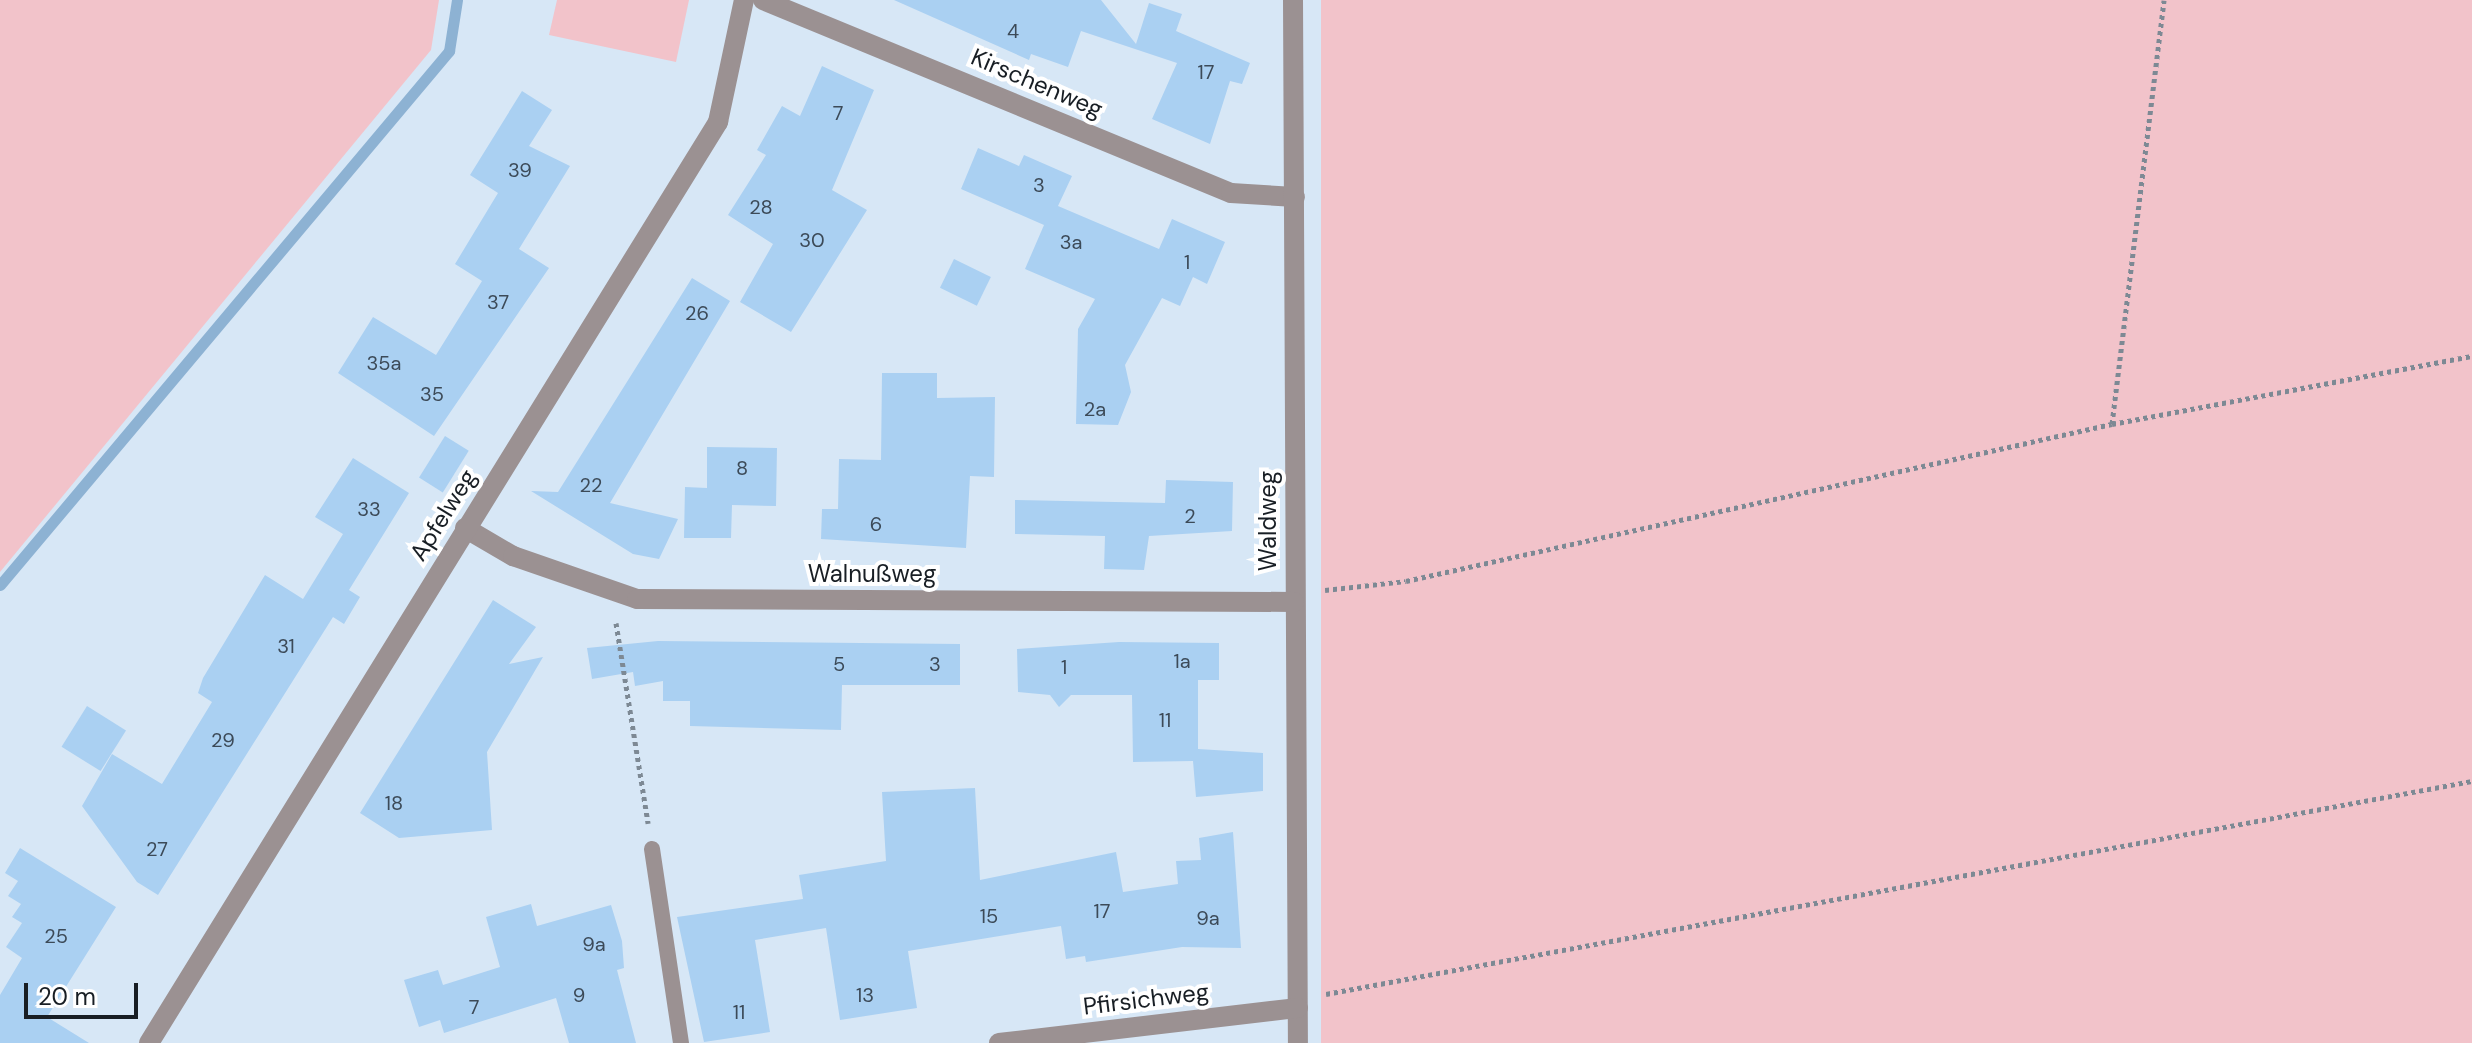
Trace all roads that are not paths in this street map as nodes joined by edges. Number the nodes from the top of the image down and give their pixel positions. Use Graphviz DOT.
graph roads {
  1 [pos="744,0"];
  2 [pos="763,0"];
  3 [pos="1293,0"];
  4 [pos="1295,197"];
  5 [pos="465,528"];
  6 [pos="1294,602"];
  7 [pos="652,849"];
  8 [pos="1298,1004"];
  9 [pos="149,1043"];
  10 [pos="681,1043"];
  11 [pos="999,1043"];
  12 [pos="1298,1043"];
  1 -- 5 [label="street, Apfelweg"];
  2 -- 4 [label="street, Kirschenweg"];
  3 -- 4 [label="street, Waldweg"];
  4 -- 6 [label="street, Waldweg"];
  5 -- 6 [label="street, Walnußweg"];
  5 -- 9 [label="street, Apfelweg"];
  6 -- 8 [label="street, Waldweg"];
  7 -- 10 [label="lane"];
  8 -- 11 [label="street, Pfirsichweg"];
  8 -- 12 [label="street, Waldweg"];
}
